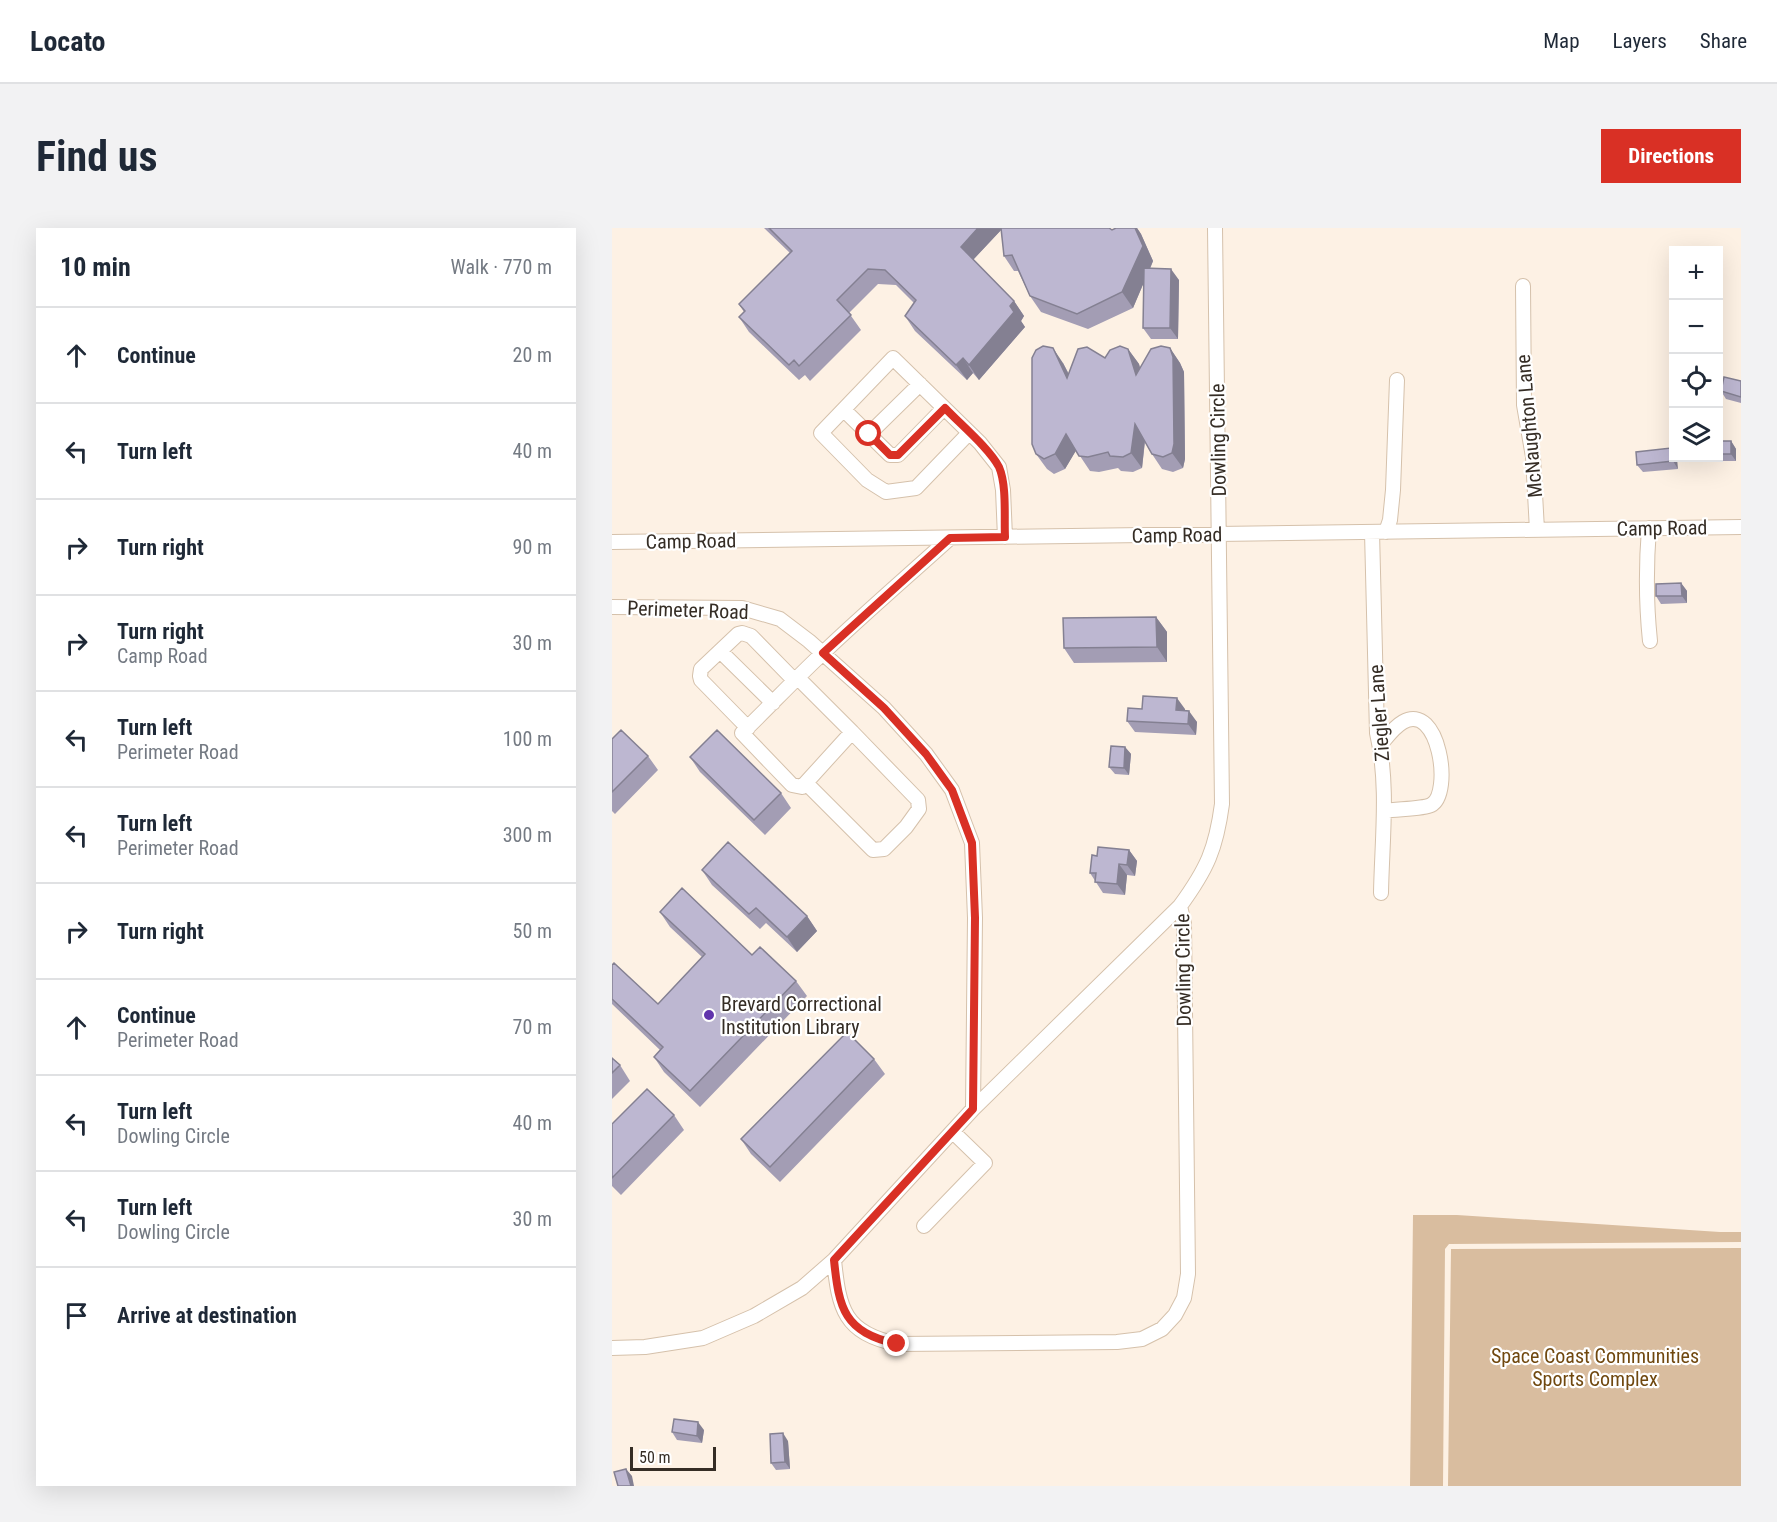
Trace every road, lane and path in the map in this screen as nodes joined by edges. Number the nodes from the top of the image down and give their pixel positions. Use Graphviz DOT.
graph roads {
  1 [pos="1215,228"];
  2 [pos="1523,285"];
  3 [pos="1397,380"];
  4 [pos="920,384"];
  5 [pos="945,408"];
  6 [pos="844,410"];
  7 [pos="969,433"];
  8 [pos="869,434"];
  9 [pos="1741,527"];
  10 [pos="1649,528"];
  11 [pos="1537,530"];
  12 [pos="1372,532"];
  13 [pos="1386,532"];
  14 [pos="1219,534"];
  15 [pos="1005,537"];
  16 [pos="950,538"];
  17 [pos="612,542"];
  18 [pos="612,607"];
  19 [pos="1650,641"];
  20 [pos="720,651"];
  21 [pos="823,653"];
  22 [pos="796,679"];
  23 [pos="773,703"];
  24 [pos="748,728"];
  25 [pos="852,732"];
  26 [pos="1380,745"];
  27 [pos="806,783"];
  28 [pos="1385,811"];
  29 [pos="1381,893"];
  30 [pos="1180,906"];
  31 [pos="973,1109"];
  32 [pos="953,1132"];
  33 [pos="924,1226"];
  34 [pos="834,1260"];
  35 [pos="612,1348"];
  1 -- 14 [label="street, Dowling Circle"];
  2 -- 11 [label="street, McNaughton Lane"];
  3 -- 13 [label="street"];
  4 -- 5 [label="street"];
  4 -- 6 [label="street"];
  4 -- 8 [label="street"];
  5 -- 7 [label="street"];
  5 -- 8 [label="street"];
  6 -- 7 [label="street"];
  6 -- 8 [label="street"];
  7 -- 15 [label="street"];
  9 -- 10 [label="street, Camp Road"];
  10 -- 11 [label="street, Camp Road"];
  10 -- 19 [label="street"];
  11 -- 13 [label="street, Camp Road"];
  12 -- 13 [label="street, Camp Road"];
  12 -- 14 [label="street, Camp Road"];
  12 -- 26 [label="street, Ziegler Lane"];
  14 -- 15 [label="street, Camp Road"];
  14 -- 30 [label="street, Dowling Circle"];
  15 -- 16 [label="street, Camp Road"];
  16 -- 17 [label="street, Camp Road"];
  16 -- 21 [label="street"];
  18 -- 21 [label="street, Perimeter Road"];
  20 -- 22 [label="street"];
  20 -- 23 [label="street"];
  20 -- 24 [label="street"];
  21 -- 22 [label="street"];
  21 -- 31 [label="street, Perimeter Road"];
  22 -- 23 [label="street"];
  22 -- 25 [label="street"];
  23 -- 24 [label="street"];
  24 -- 27 [label="street"];
  25 -- 27 [label="street"];
  25 -- 27 [label="street"];
  26 -- 28 [label="street, Ziegler Lane"];
  26 -- 28 [label="street"];
  28 -- 29 [label="street, Ziegler Lane"];
  30 -- 31 [label="street"];
  30 -- 34 [label="street, Dowling Circle"];
  31 -- 32 [label="street"];
  32 -- 33 [label="street"];
  32 -- 34 [label="street"];
  34 -- 35 [label="street"];
}
